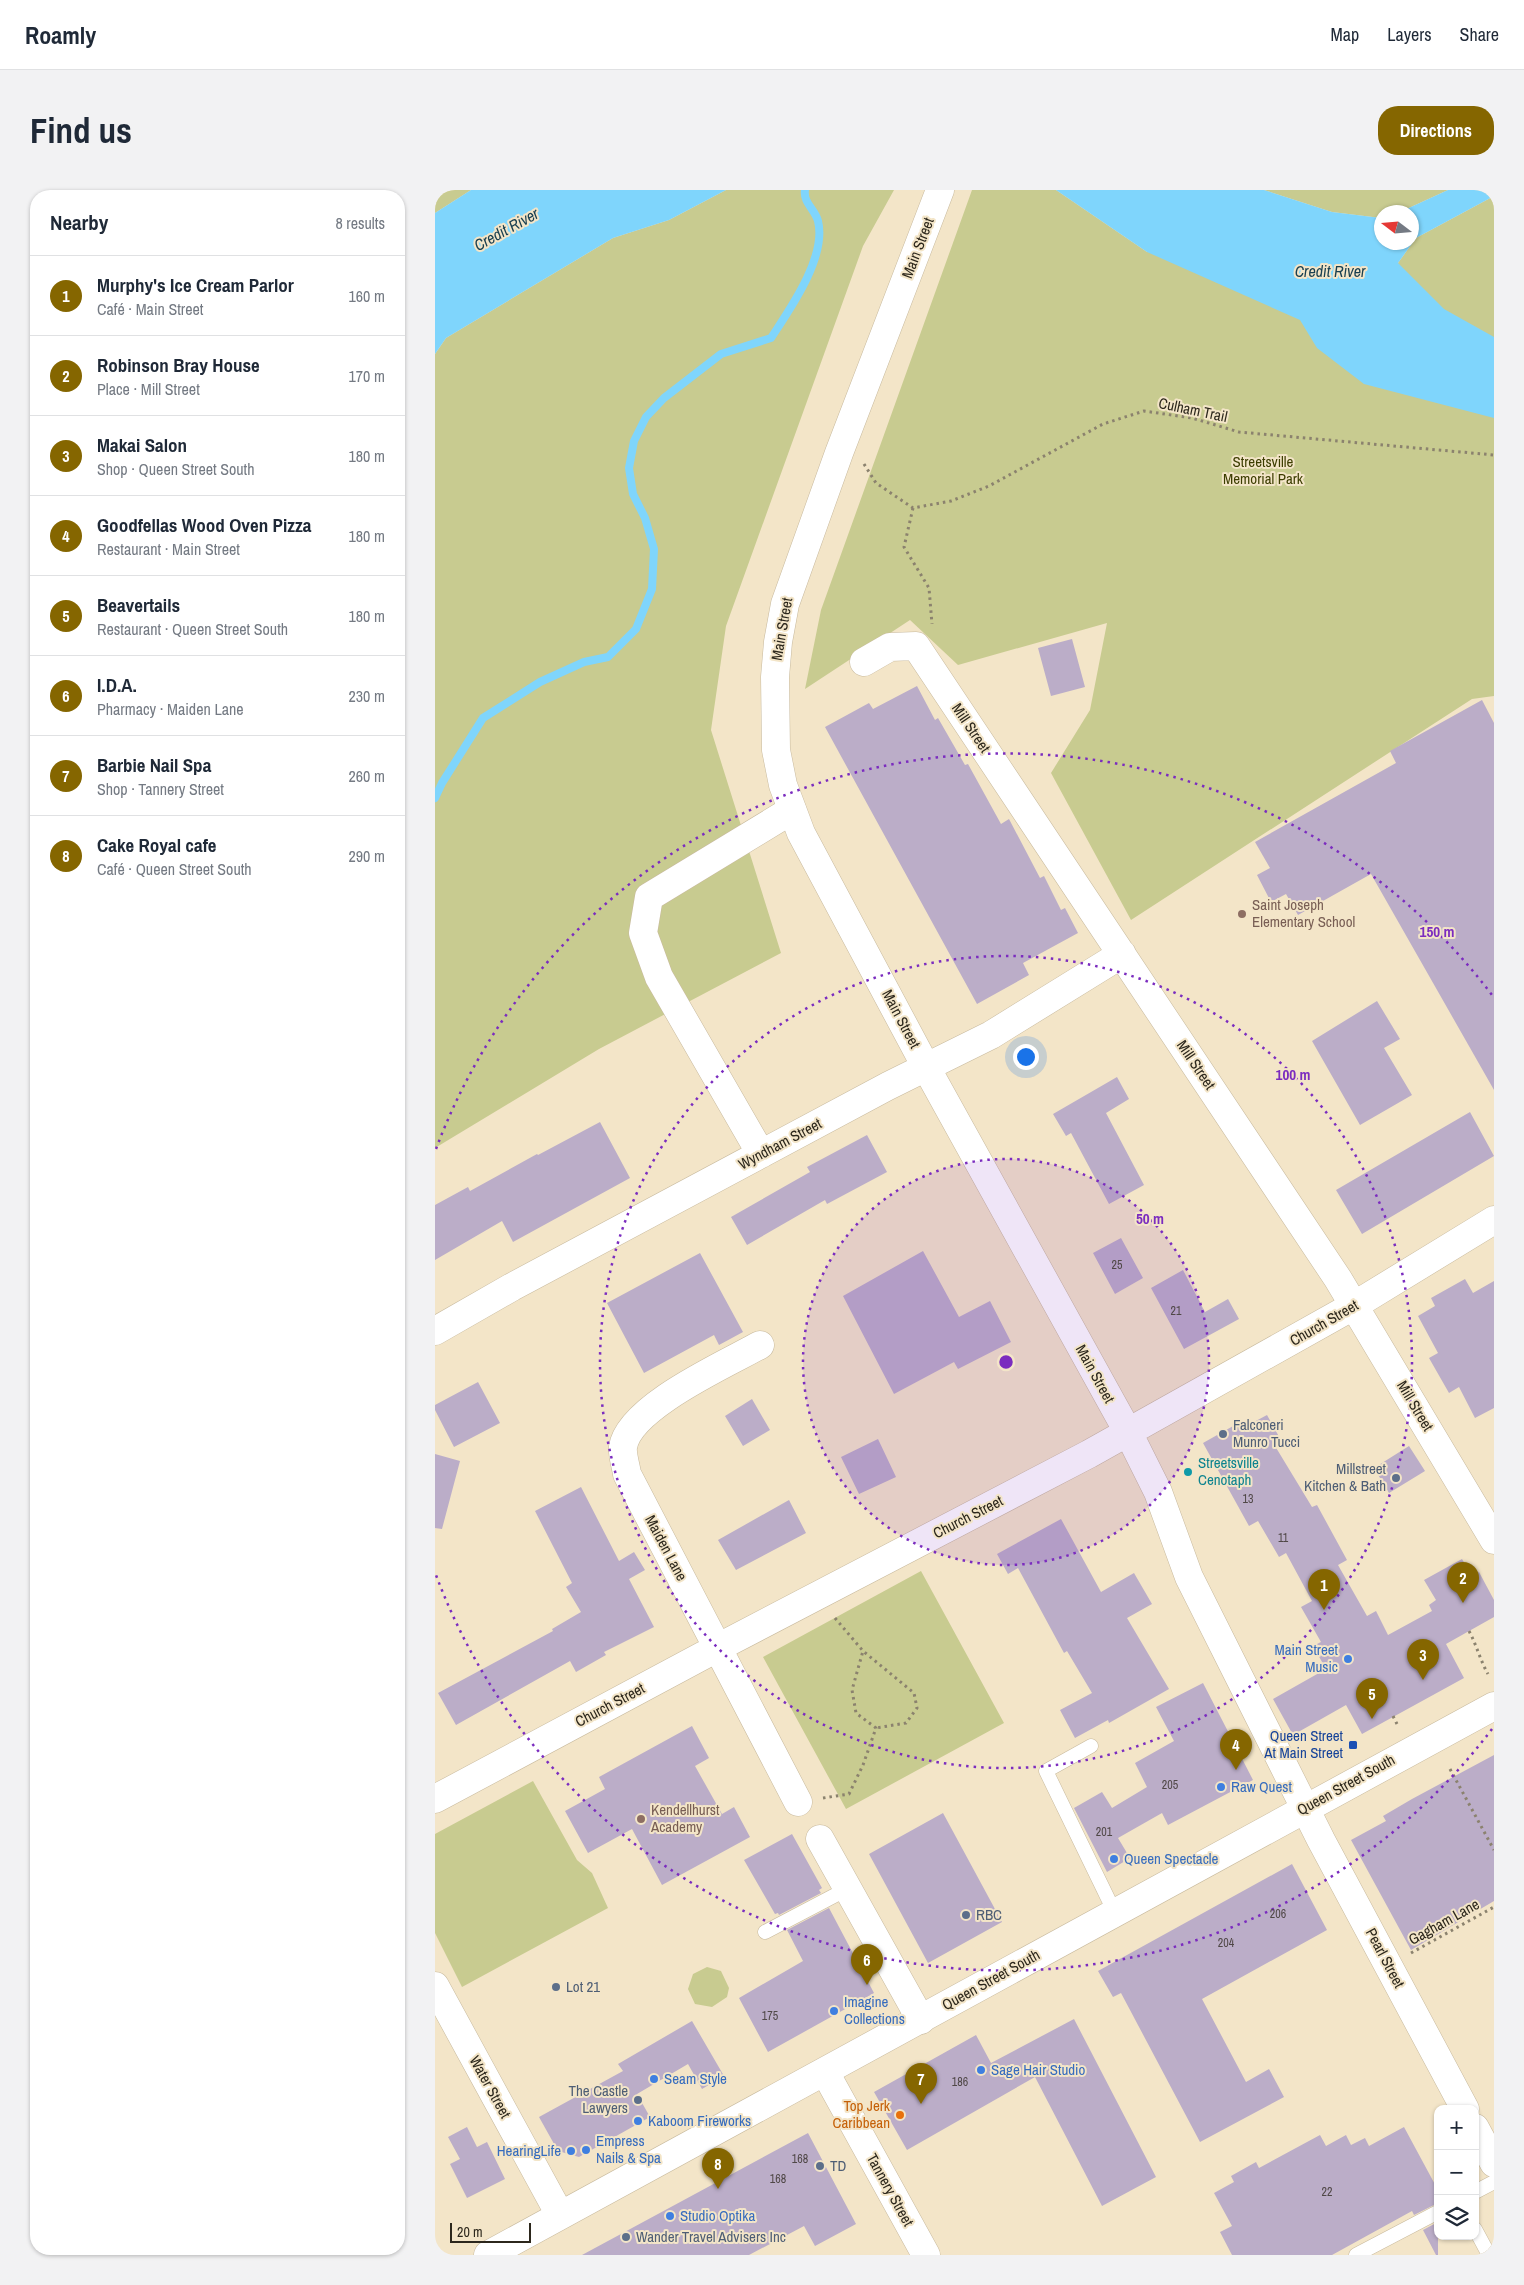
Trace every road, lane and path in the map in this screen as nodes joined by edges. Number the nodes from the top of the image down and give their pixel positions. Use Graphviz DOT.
graph roads {
  1 [pos="938,194"];
  2 [pos="839,453"];
  3 [pos="1494,455"];
  4 [pos="913,508"];
  5 [pos="916,646"];
  6 [pos="864,662"];
  7 [pos="792,810"];
  8 [pos="1122,954"];
  9 [pos="926,1067"];
  10 [pos="761,1154"];
  11 [pos="1494,1220"];
  12 [pos="1355,1305"];
  13 [pos="435,1331"];
  14 [pos="760,1345"];
  15 [pos="1128,1432"];
  16 [pos="1494,1540"];
  17 [pos="818,1595"];
  18 [pos="1469,1631"];
  19 [pos="719,1647"];
  20 [pos="863,1651"];
  21 [pos="1487,1674"];
  22 [pos="1494,1706"];
  23 [pos="1393,1716"];
  24 [pos="1397,1724"];
  25 [pos="876,1728"];
  26 [pos="1091,1746"];
  27 [pos="1450,1769"];
  28 [pos="435,1799"];
  29 [pos="799,1802"];
  30 [pos="1305,1807"];
  31 [pos="820,1839"];
  32 [pos="1494,1850"];
  33 [pos="847,1889"];
  34 [pos="1494,1907"];
  35 [pos="1115,1912"];
  36 [pos="765,1932"];
  37 [pos="1405,1956"];
  38 [pos="435,1986"];
  39 [pos="921,2020"];
  40 [pos="825,2072"];
  41 [pos="1463,2105"];
  42 [pos="1479,2135"];
  43 [pos="1494,2163"];
  44 [pos="1494,2182"];
  45 [pos="1479,2190"];
  46 [pos="1434,2214"];
  47 [pos="560,2215"];
  48 [pos="1479,2236"];
  49 [pos="488,2255"];
  50 [pos="926,2255"];
  51 [pos="1356,2255"];
  52 [pos="1489,2255"];
  1 -- 2 [label="street, Main Street"];
  2 -- 4 [label="path"];
  2 -- 7 [label="street, Main Street"];
  3 -- 4 [label="path, Culham Trail"];
  4 -- 5 [label="path"];
  5 -- 6 [label="street"];
  5 -- 8 [label="street, Mill Street"];
  7 -- 9 [label="street, Main Street"];
  7 -- 10 [label="street"];
  8 -- 9 [label="street, Wyndham Street"];
  8 -- 12 [label="street, Mill Street"];
  9 -- 10 [label="street, Wyndham Street"];
  9 -- 15 [label="street, Main Street"];
  10 -- 13 [label="street, Wyndham Street"];
  11 -- 12 [label="street, Church Street"];
  12 -- 15 [label="street, Church Street"];
  12 -- 16 [label="street, Mill Street"];
  14 -- 19 [label="street, Maiden Lane"];
  15 -- 17 [label="street, Church Street"];
  15 -- 30 [label="street, Main Street"];
  17 -- 19 [label="street, Church Street"];
  17 -- 20 [label="path"];
  18 -- 21 [label="path"];
  19 -- 28 [label="street, Church Street"];
  19 -- 29 [label="street, Maiden Lane"];
  20 -- 25 [label="path"];
  20 -- 25 [label="path"];
  22 -- 30 [label="street, Queen Street South"];
  23 -- 24 [label="path"];
  25 -- 29 [label="path"];
  26 -- 35 [label="lane"];
  27 -- 32 [label="path"];
  30 -- 35 [label="street, Queen Street South"];
  30 -- 41 [label="street, Pearl Street"];
  31 -- 33 [label="street"];
  33 -- 36 [label="lane"];
  33 -- 39 [label="street"];
  34 -- 37 [label="path, Gagham Lane"];
  35 -- 39 [label="street, Queen Street South"];
  38 -- 47 [label="street, Water Street"];
  39 -- 40 [label="street, Queen Street South"];
  40 -- 47 [label="street, Queen Street South"];
  40 -- 50 [label="street, Tannery Street"];
  42 -- 43 [label="street"];
  44 -- 45 [label="lane"];
  46 -- 51 [label="lane"];
  47 -- 49 [label="street, Queen Street South"];
  48 -- 52 [label="lane"];
}
